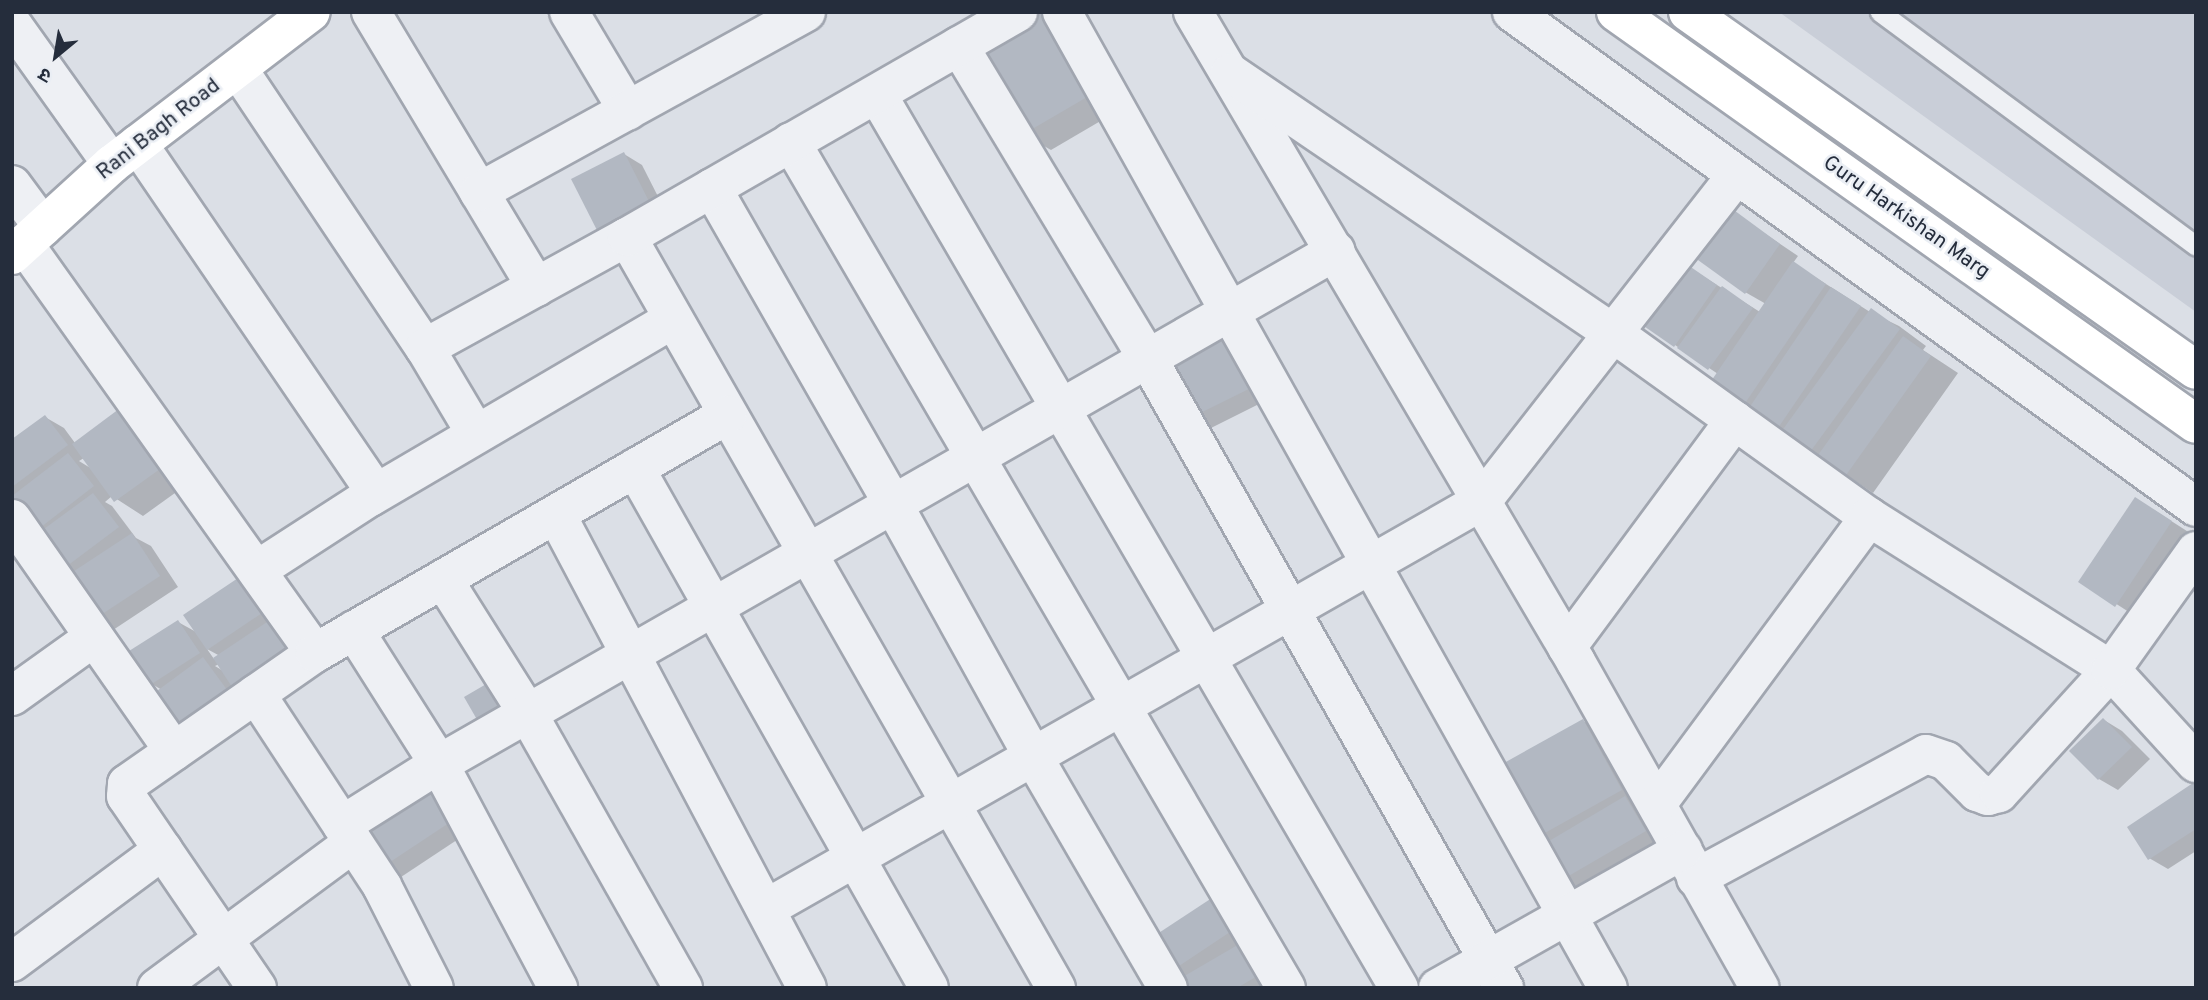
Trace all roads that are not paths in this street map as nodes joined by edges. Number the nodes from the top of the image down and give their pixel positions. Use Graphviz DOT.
graph roads {
  1 [pos="311,12"];
  2 [pos="371,12"];
  3 [pos="569,12"];
  4 [pos="806,12"];
  5 [pos="1018,12"];
  6 [pos="1062,12"];
  7 [pos="1193,12"];
  8 [pos="1512,12"];
  9 [pos="1616,12"];
  10 [pos="1688,12"];
  11 [pos="1880,12"];
  12 [pos="12,24"];
  13 [pos="959,46"];
  14 [pos="238,69"];
  15 [pos="1230,73"];
  16 [pos="877,94"];
  17 [pos="628,111"];
  18 [pos="792,142"];
  19 [pos="125,154"];
  20 [pos="1737,175"];
  21 [pos="12,185"];
  22 [pos="712,188"];
  23 [pos="479,191"];
  24 [pos="627,237"];
  25 [pos="27,242"];
  26 [pos="2196,246"];
  27 [pos="1336,251"];
  28 [pos="536,287"];
  29 [pos="1231,312"];
  30 [pos="673,319"];
  31 [pos="1613,333"];
  32 [pos="425,348"];
  33 [pos="1148,359"];
  34 [pos="2196,370"];
  35 [pos="1061,408"];
  36 [pos="727,415"];
  37 [pos="1735,420"];
  38 [pos="2196,424"];
  39 [pos="476,434"];
  40 [pos="975,457"];
  41 [pos="635,468"];
  42 [pos="376,494"];
  43 [pos="1482,501"];
  44 [pos="893,504"];
  45 [pos="2196,507"];
  46 [pos="556,514"];
  47 [pos="1869,517"];
  48 [pos="12,519"];
  49 [pos="2196,551"];
  50 [pos="805,554"];
  51 [pos="1371,564"];
  52 [pos="257,570"];
  53 [pos="443,579"];
  54 [pos="715,606"];
  55 [pos="1290,610"];
  56 [pos="354,630"];
  57 [pos="94,637"];
  58 [pos="1567,647"];
  59 [pos="315,653"];
  60 [pos="629,657"];
  61 [pos="1207,658"];
  62 [pos="2111,670"];
  63 [pos="256,694"];
  64 [pos="12,696"];
  65 [pos="1122,707"];
  66 [pos="528,714"];
  67 [pos="174,751"];
  68 [pos="1034,758"];
  69 [pos="2196,763"];
  70 [pos="439,764"];
  71 [pos="1657,804"];
  72 [pos="950,806"];
  73 [pos="348,834"];
  74 [pos="163,850"];
  75 [pos="855,859"];
  76 [pos="1690,864"];
  77 [pos="767,908"];
  78 [pos="1567,915"];
  79 [pos="224,938"];
  80 [pos="12,962"];
  81 [pos="1496,974"];
  82 [pos="157,988"];
  83 [pos="257,988"];
  84 [pos="434,988"];
  85 [pos="558,988"];
  86 [pos="683,988"];
  87 [pos="807,988"];
  88 [pos="929,988"];
  89 [pos="1056,988"];
  90 [pos="1168,988"];
  91 [pos="1286,988"];
  92 [pos="1399,988"];
  93 [pos="1438,988"];
  94 [pos="1608,988"];
  95 [pos="1760,988"];
  1 -- 14 [label="main road, Rani Bagh Road"];
  2 -- 23 [label="street"];
  3 -- 17 [label="street"];
  4 -- 17 [label="street"];
  5 -- 13 [label="street"];
  6 -- 29 [label="street"];
  7 -- 15 [label="street"];
  8 -- 20 [label="street"];
  9 -- 38 [label="main road, Guru Harkishan Marg"];
  10 -- 34 [label="main road, Guru Harkishan Marg"];
  11 -- 26 [label="lane"];
  12 -- 19 [label="street"];
  13 -- 16 [label="street"];
  13 -- 33 [label="street"];
  14 -- 19 [label="main road, Rani Bagh Road"];
  14 -- 32 [label="street"];
  15 -- 27 [label="street"];
  15 -- 31 [label="street"];
  16 -- 18 [label="street"];
  16 -- 35 [label="street"];
  17 -- 23 [label="street"];
  18 -- 22 [label="street"];
  18 -- 40 [label="street"];
  19 -- 25 [label="main road, Rani Bagh Road"];
  19 -- 42 [label="street"];
  20 -- 31 [label="street"];
  20 -- 45 [label="street"];
  21 -- 25 [label="street"];
  22 -- 24 [label="street"];
  22 -- 44 [label="street"];
  23 -- 28 [label="street"];
  24 -- 28 [label="street"];
  24 -- 30 [label="street"];
  25 -- 52 [label="street"];
  27 -- 29 [label="street"];
  27 -- 43 [label="street"];
  28 -- 32 [label="street"];
  29 -- 33 [label="street"];
  29 -- 51 [label="street"];
  30 -- 36 [label="street"];
  30 -- 39 [label="street"];
  31 -- 37 [label="street"];
  31 -- 43 [label="street"];
  32 -- 39 [label="street"];
  33 -- 35 [label="street"];
  33 -- 55 [label="street"];
  35 -- 40 [label="street"];
  35 -- 61 [label="street"];
  36 -- 41 [label="street"];
  36 -- 50 [label="street"];
  37 -- 47 [label="street"];
  37 -- 58 [label="street"];
  39 -- 42 [label="street"];
  40 -- 44 [label="street"];
  40 -- 65 [label="street"];
  41 -- 46 [label="street"];
  41 -- 54 [label="street"];
  42 -- 52 [label="street"];
  43 -- 51 [label="street"];
  43 -- 58 [label="street"];
  44 -- 50 [label="street"];
  44 -- 68 [label="street"];
  46 -- 53 [label="street"];
  46 -- 60 [label="street"];
  47 -- 62 [label="street"];
  47 -- 71 [label="street"];
  48 -- 57 [label="street"];
  49 -- 62 [label="street"];
  50 -- 54 [label="street"];
  50 -- 72 [label="street"];
  51 -- 55 [label="street"];
  51 -- 78 [label="street"];
  52 -- 59 [label="street"];
  53 -- 56 [label="street"];
  53 -- 66 [label="street"];
  54 -- 60 [label="street"];
  54 -- 75 [label="street"];
  55 -- 61 [label="street"];
  55 -- 81 [label="street"];
  56 -- 59 [label="street"];
  56 -- 70 [label="street"];
  57 -- 64 [label="street"];
  57 -- 67 [label="street"];
  58 -- 71 [label="street"];
  59 -- 63 [label="street"];
  60 -- 66 [label="street"];
  60 -- 77 [label="street"];
  61 -- 65 [label="street"];
  61 -- 92 [label="street"];
  62 -- 69 [label="street"];
  62 -- 76 [label="street"];
  63 -- 67 [label="street"];
  63 -- 73 [label="street"];
  65 -- 68 [label="street"];
  65 -- 91 [label="street"];
  66 -- 70 [label="street"];
  66 -- 86 [label="street"];
  67 -- 74 [label="street"];
  68 -- 72 [label="street"];
  68 -- 90 [label="street"];
  70 -- 73 [label="street"];
  70 -- 85 [label="street"];
  71 -- 76 [label="street"];
  72 -- 75 [label="street"];
  72 -- 89 [label="street"];
  73 -- 79 [label="street"];
  73 -- 84 [label="street"];
  74 -- 79 [label="street"];
  74 -- 80 [label="street"];
  75 -- 77 [label="street"];
  75 -- 88 [label="street"];
  76 -- 78 [label="street"];
  76 -- 95 [label="street"];
  77 -- 87 [label="street"];
  78 -- 81 [label="street"];
  78 -- 94 [label="street"];
  79 -- 82 [label="street"];
  79 -- 83 [label="street"];
  81 -- 93 [label="street"];
}
